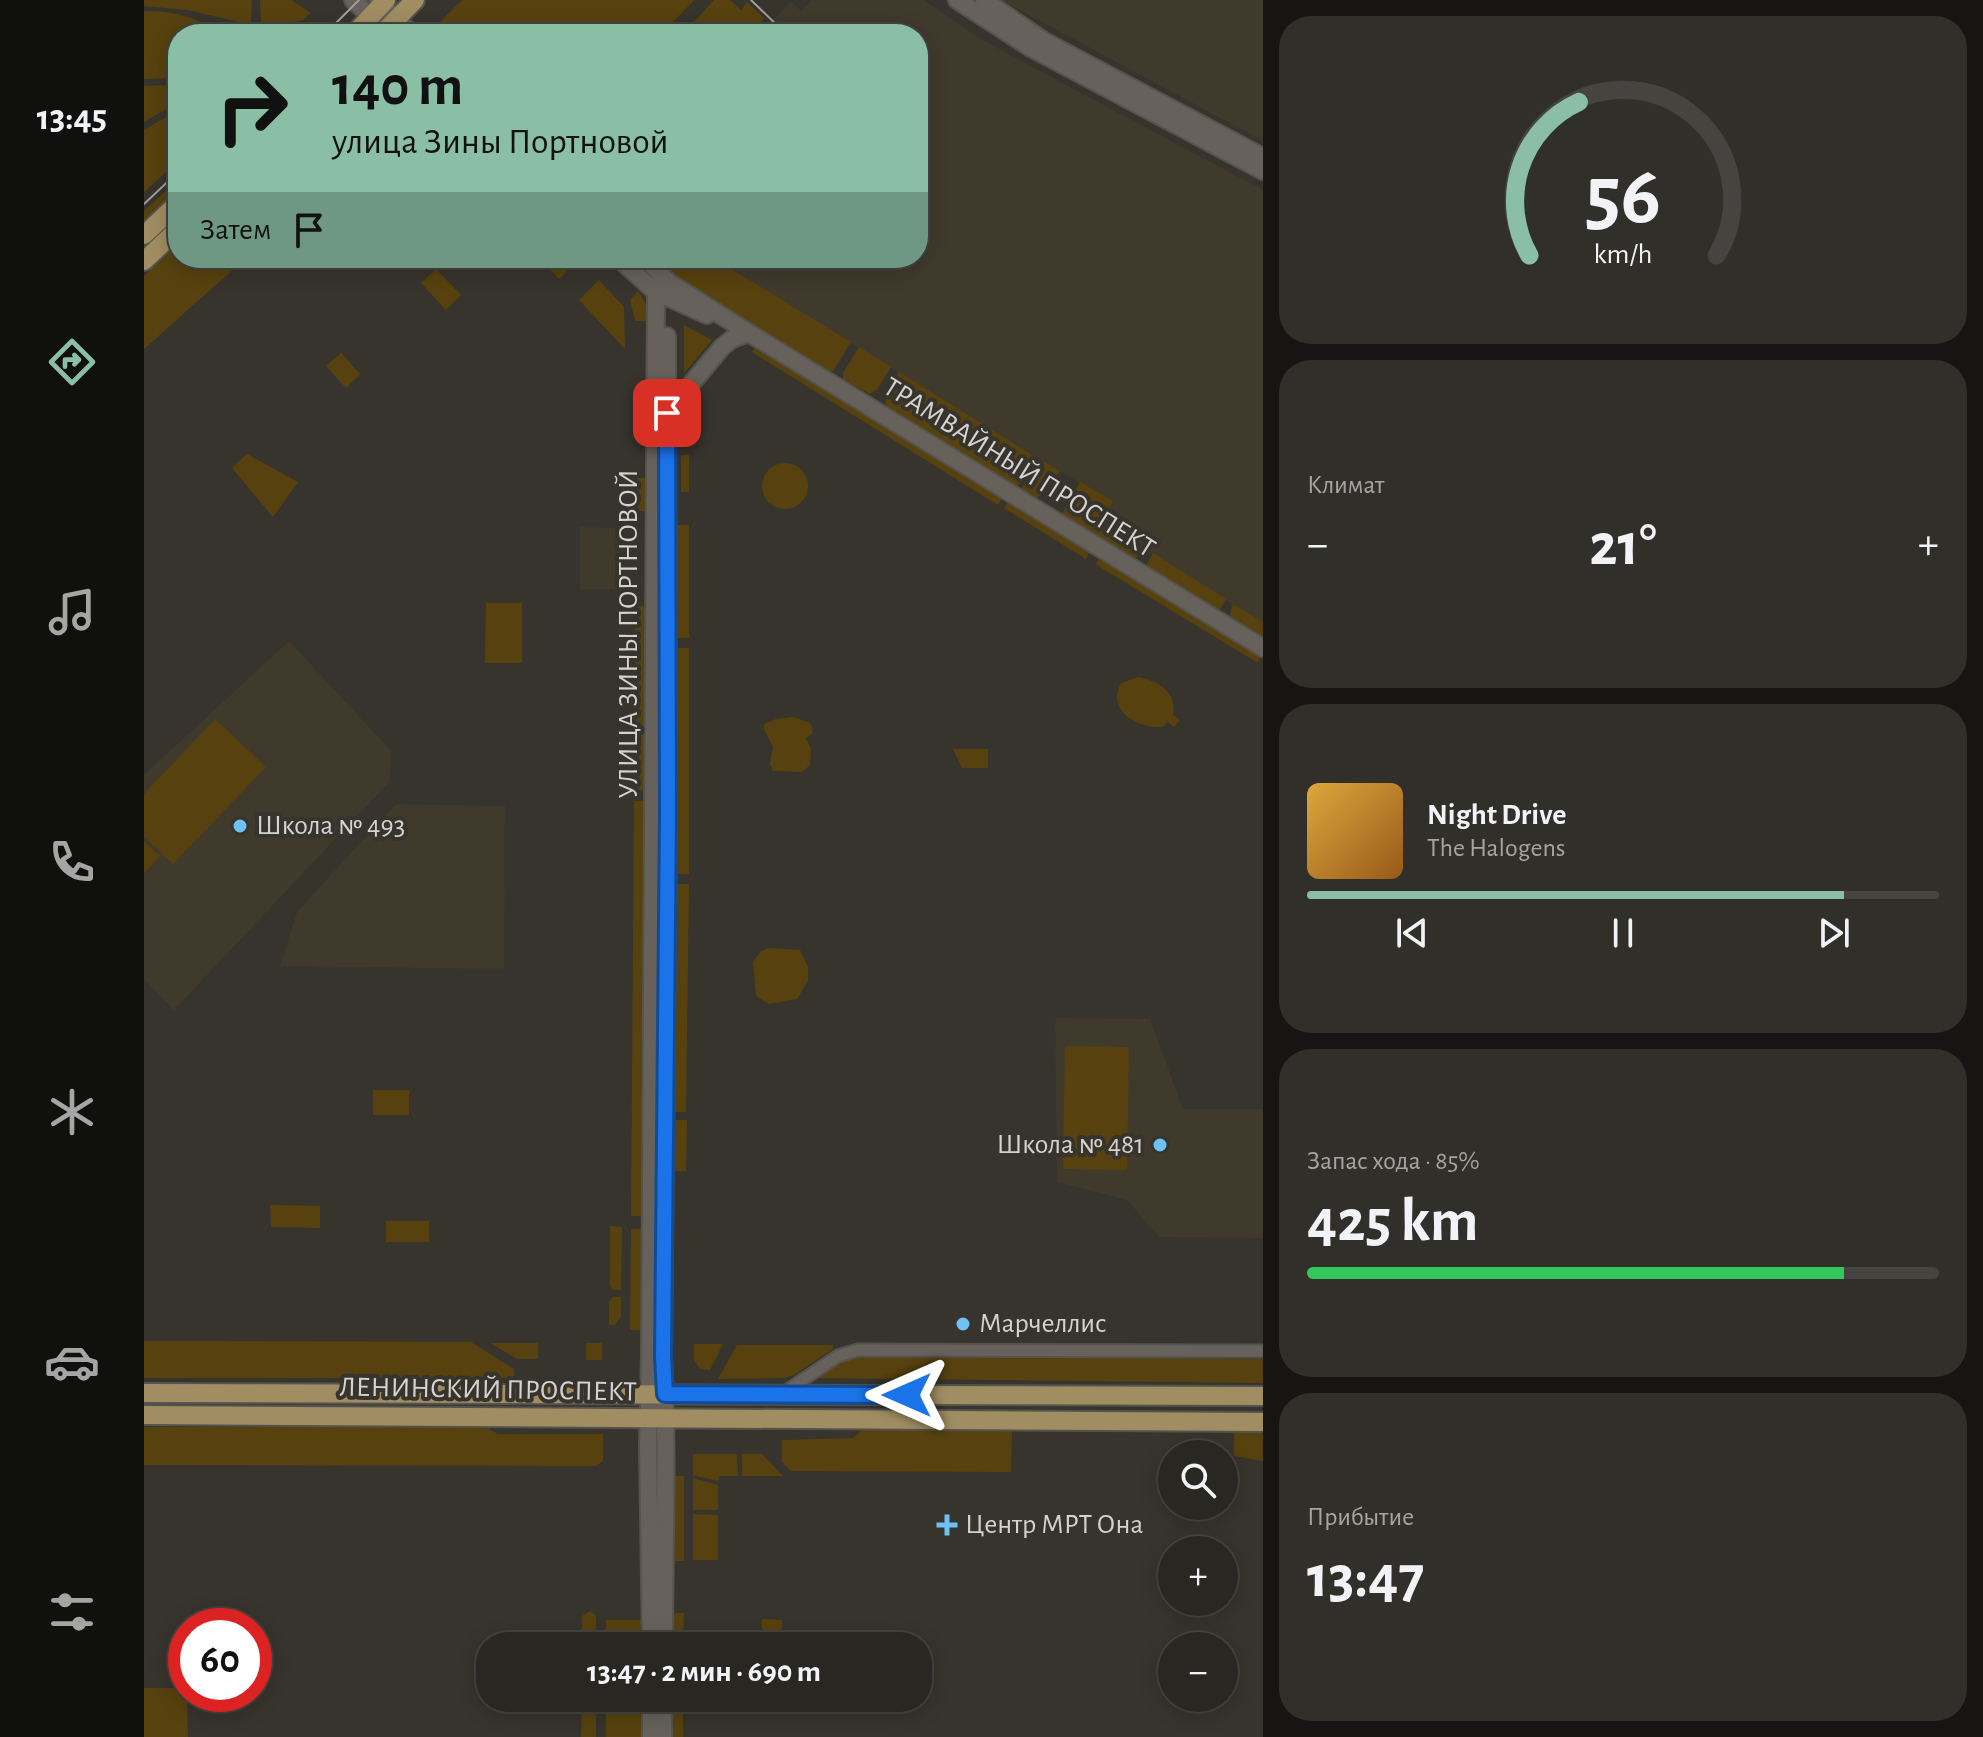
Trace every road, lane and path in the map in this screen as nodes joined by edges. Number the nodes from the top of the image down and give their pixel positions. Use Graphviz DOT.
graph roads {
  1 [pos="353,0"];
  2 [pos="415,0"];
  3 [pos="957,0"];
  4 [pos="984,0"];
  5 [pos="379,5"];
  6 [pos="363,24"];
  7 [pos="386,24"];
  8 [pos="393,24"];
  9 [pos="1263,157"];
  10 [pos="1263,171"];
  11 [pos="168,212"];
  12 [pos="144,235"];
  13 [pos="168,238"];
  14 [pos="144,261"];
  15 [pos="630,268"];
  16 [pos="655,268"];
  17 [pos="662,275"];
  18 [pos="662,295"];
  19 [pos="749,333"];
  20 [pos="667,413"];
  21 [pos="1263,648"];
  22 [pos="1263,1351"];
  23 [pos="144,1393"];
  24 [pos="657,1394"];
  25 [pos="782,1395"];
  26 [pos="1263,1396"];
  27 [pos="144,1415"];
  28 [pos="657,1420"];
  29 [pos="1263,1422"];
  30 [pos="651,1632"];
  31 [pos="664,1632"];
  32 [pos="651,1712"];
  33 [pos="663,1712"];
  34 [pos="651,1737"];
  35 [pos="663,1737"];
  1 -- 5 [label="main road"];
  2 -- 8 [label="main road"];
  3 -- 10 [label="main road"];
  4 -- 9 [label="main road"];
  5 -- 6 [label="main road"];
  5 -- 7 [label="main road"];
  11 -- 12 [label="main road"];
  13 -- 14 [label="main road"];
  15 -- 18 [label="main road, ТРАМВАЙНЫЙ ПРОСПЕКТ"];
  16 -- 17 [label="main road, ТРАМВАЙНЫЙ ПРОСПЕКТ"];
  17 -- 18 [label="main road, УЛИЦА ЗИНЫ ПОРТНОВОЙ"];
  17 -- 19 [label="main road, ТРАМВАЙНЫЙ ПРОСПЕКТ"];
  18 -- 19 [label="main road, ТРАМВАЙНЫЙ ПРОСПЕКТ"];
  18 -- 20 [label="main road, УЛИЦА ЗИНЫ ПОРТНОВОЙ"];
  18 -- 24 [label="main road, УЛИЦА ЗИНЫ ПОРТНОВОЙ"];
  19 -- 20 [label="main road"];
  19 -- 21 [label="main road, ТРАМВАЙНЫЙ ПРОСПЕКТ"];
  20 -- 24 [label="main road, УЛИЦА ЗИНЫ ПОРТНОВОЙ"];
  22 -- 25 [label="street"];
  23 -- 24 [label="main road, ЛЕНИНСКИЙ ПРОСПЕКТ"];
  24 -- 25 [label="main road, ЛЕНИНСКИЙ ПРОСПЕКТ"];
  24 -- 28 [label="main road, УЛИЦА ЗИНЫ ПОРТНОВОЙ"];
  25 -- 26 [label="main road, ЛЕНИНСКИЙ ПРОСПЕКТ"];
  27 -- 28 [label="main road, ЛЕНИНСКИЙ ПРОСПЕКТ"];
  28 -- 29 [label="main road, ЛЕНИНСКИЙ ПРОСПЕКТ"];
  28 -- 30 [label="main road, УЛИЦА ЗИНЫ ПОРТНОВОЙ"];
  28 -- 31 [label="main road, УЛИЦА ЗИНЫ ПОРТНОВОЙ"];
  32 -- 34 [label="main road"];
  33 -- 35 [label="main road"];
}
